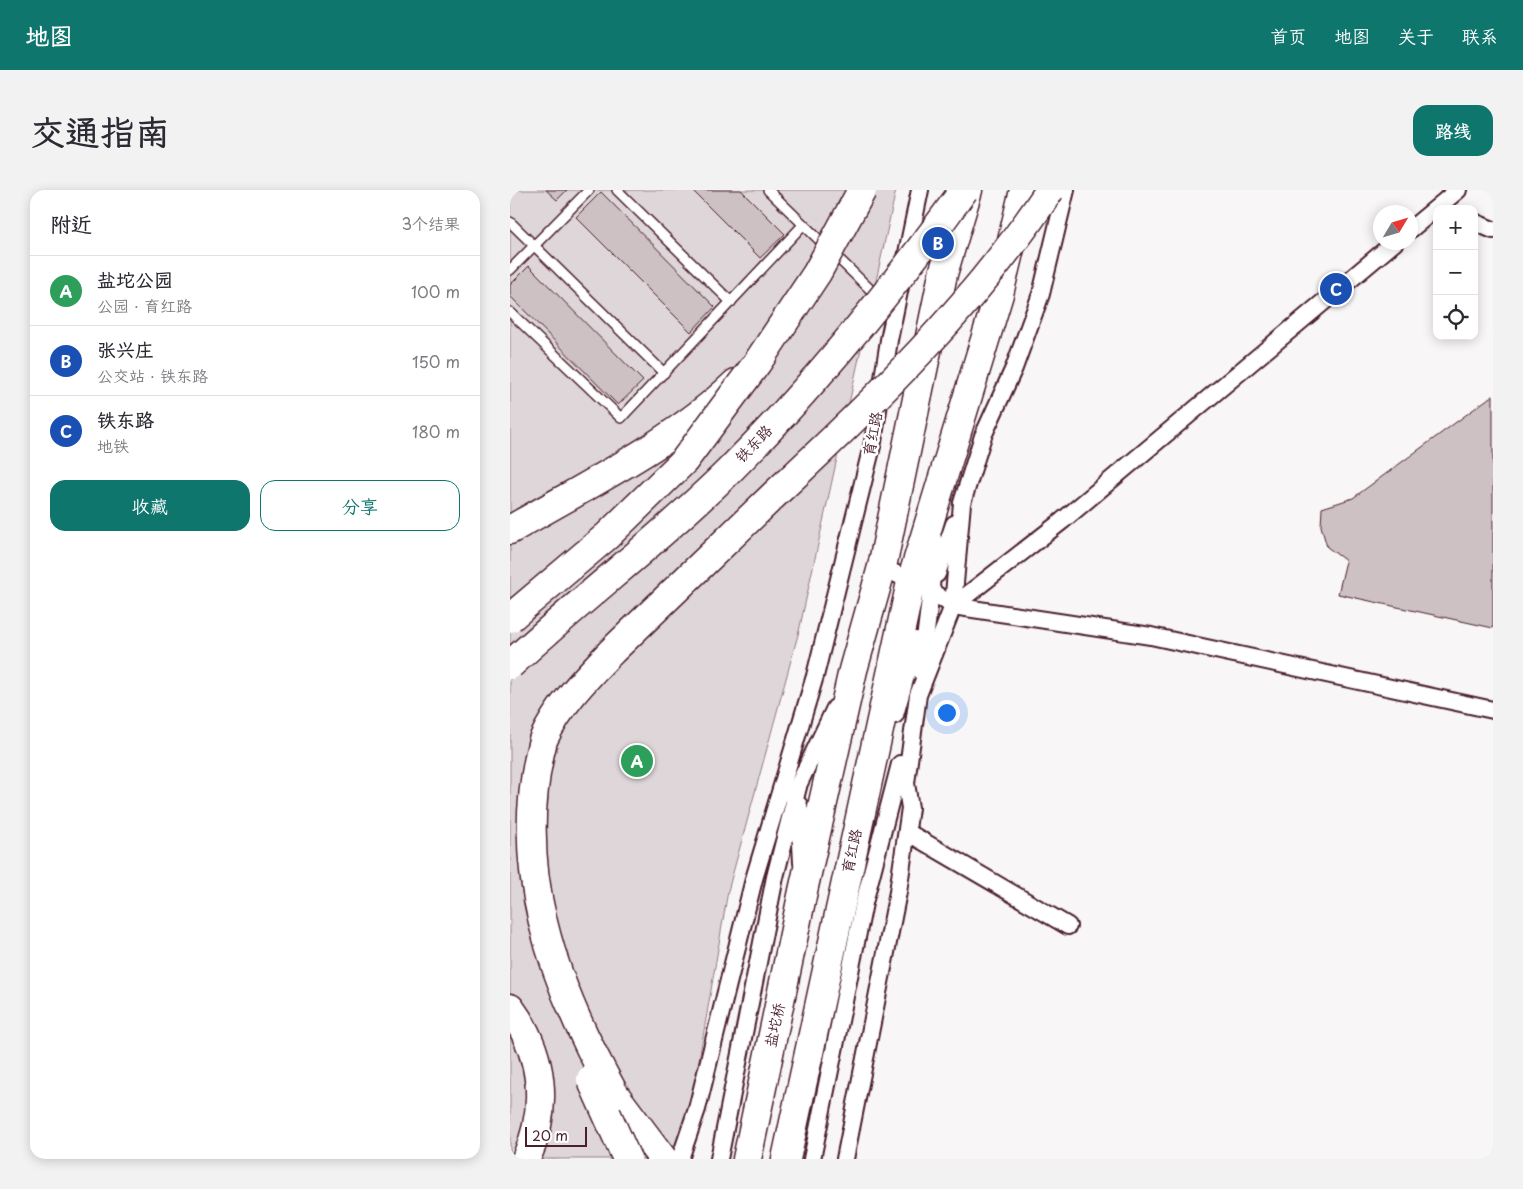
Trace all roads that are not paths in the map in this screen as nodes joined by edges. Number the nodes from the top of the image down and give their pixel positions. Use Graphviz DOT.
graph roads {
  1 [pos="589,190"];
  2 [pos="617,190"];
  3 [pos="768,190"];
  4 [pos="862,190"];
  5 [pos="920,190"];
  6 [pos="964,190"];
  7 [pos="968,190"];
  8 [pos="1024,190"];
  9 [pos="1050,190"];
  10 [pos="1066,190"];
  11 [pos="1458,190"];
  12 [pos="1442,205"];
  13 [pos="1433,213"];
  14 [pos="510,222"];
  15 [pos="1418,224"];
  16 [pos="1478,224"];
  17 [pos="804,225"];
  18 [pos="1493,230"];
  19 [pos="534,245"];
  20 [pos="1385,250"];
  21 [pos="510,270"];
  22 [pos="731,302"];
  23 [pos="510,312"];
  24 [pos="894,314"];
  25 [pos="757,362"];
  26 [pos="664,373"];
  27 [pos="948,502"];
  28 [pos="510,530"];
  29 [pos="882,567"];
  30 [pos="921,587"];
  31 [pos="953,606"];
  32 [pos="510,618"];
  33 [pos="510,666"];
  34 [pos="853,670"];
  35 [pos="815,676"];
  36 [pos="918,695"];
  37 [pos="1493,710"];
  38 [pos="798,787"];
  39 [pos="907,832"];
  40 [pos="754,880"];
  41 [pos="803,891"];
  42 [pos="853,899"];
  43 [pos="518,925"];
  44 [pos="1068,926"];
  45 [pos="538,954"];
  46 [pos="510,1008"];
  47 [pos="609,1099"];
  48 [pos="526,1159"];
  49 [pos="627,1159"];
  50 [pos="663,1159"];
  51 [pos="680,1159"];
  52 [pos="719,1159"];
  53 [pos="747,1159"];
  54 [pos="786,1159"];
  55 [pos="812,1159"];
  56 [pos="845,1159"];
  1 -- 19 [label="lane"];
  2 -- 22 [label="lane"];
  3 -- 17 [label="lane"];
  4 -- 25 [label="highway, bridge"];
  5 -- 24 [label="street, 育红路"];
  6 -- 33 [label="highway, 铁东路, bridge"];
  7 -- 29 [label="highway, 育红路"];
  8 -- 27 [label="highway, 育红路"];
  9 -- 45 [label="highway, bridge"];
  10 -- 27 [label="street, 育红路"];
  11 -- 12 [label="street"];
  13 -- 15 [label="street"];
  14 -- 19 [label="lane"];
  16 -- 18 [label="street"];
  17 -- 22 [label="lane"];
  17 -- 24 [label="lane"];
  19 -- 21 [label="lane"];
  19 -- 26 [label="lane"];
  20 -- 31 [label="street"];
  22 -- 26 [label="lane"];
  23 -- 26 [label="lane"];
  24 -- 35 [label="street, 育红路"];
  25 -- 28 [label="highway, bridge"];
  25 -- 32 [label="highway, bridge"];
  27 -- 30 [label="highway, 育红路"];
  27 -- 31 [label="street, 育红路"];
  29 -- 30 [label="street"];
  29 -- 34 [label="highway, 育红路"];
  30 -- 31 [label="street"];
  30 -- 36 [label="street, 育红路"];
  30 -- 42 [label="highway, 育红路"];
  31 -- 36 [label="street, 育红路"];
  31 -- 37 [label="street"];
  34 -- 38 [label="street, 育红路"];
  34 -- 41 [label="highway, 育红路"];
  35 -- 38 [label="street, 育红路"];
  35 -- 40 [label="street, 育红路"];
  36 -- 39 [label="street, 育红路"];
  36 -- 42 [label="street, 育红路"];
  38 -- 40 [label="street, 育红路"];
  38 -- 41 [label="street, 育红路"];
  38 -- 52 [label="street, 育红路"];
  39 -- 44 [label="street"];
  39 -- 56 [label="street, 育红路"];
  40 -- 51 [label="street, 育红路"];
  41 -- 53 [label="highway, 盐坨桥"];
  42 -- 54 [label="highway"];
  42 -- 55 [label="street, 育红路"];
  43 -- 45 [label="highway"];
  45 -- 47 [label="highway, bridge"];
  45 -- 47 [label="highway, bridge"];
  46 -- 48 [label="highway"];
  47 -- 49 [label="highway, bridge"];
  47 -- 50 [label="highway"];
}
